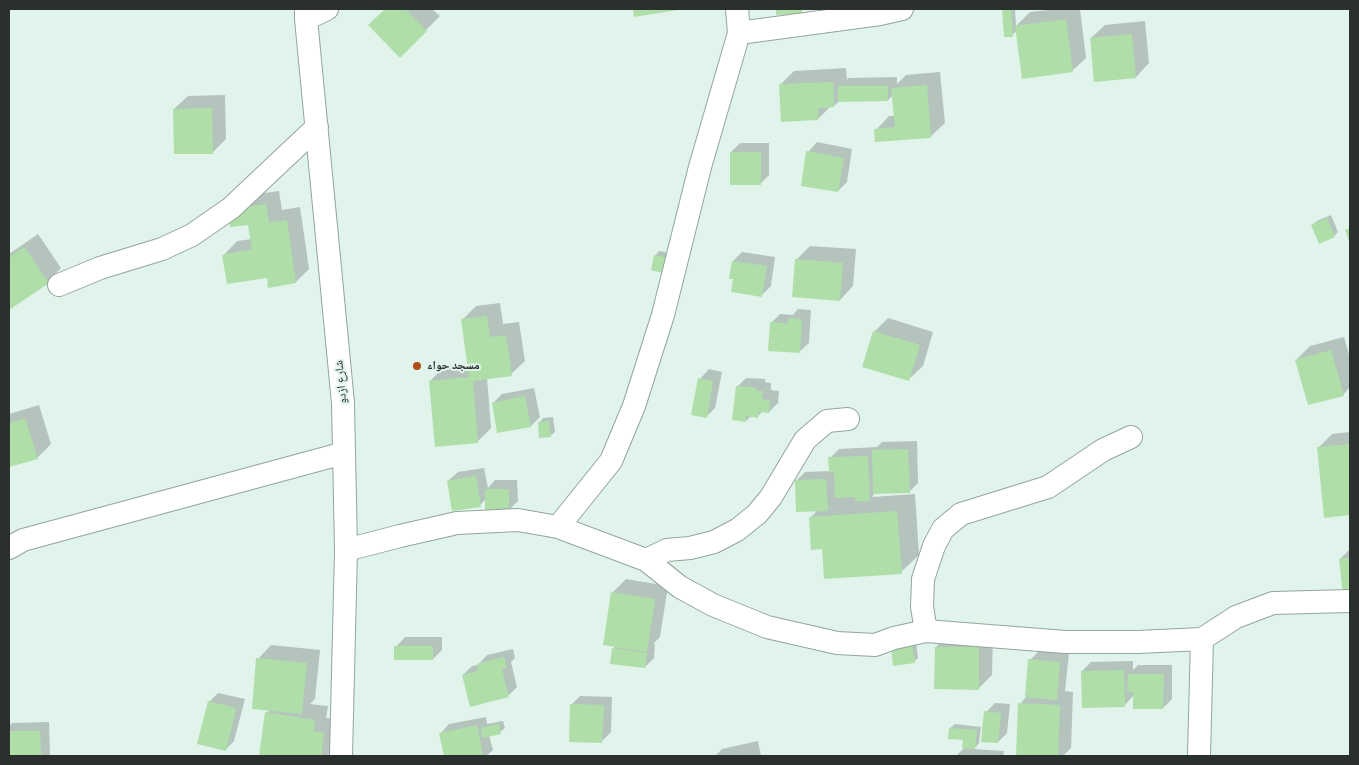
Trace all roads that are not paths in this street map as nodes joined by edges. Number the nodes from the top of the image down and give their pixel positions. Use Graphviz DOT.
graph roads {
  1 [pos="327,9"];
  2 [pos="738,9"];
  3 [pos="902,9"];
  4 [pos="880,12"];
  5 [pos="306,14"];
  6 [pos="739,33"];
  7 [pos="317,127"];
  8 [pos="59,285"];
  9 [pos="848,420"];
  10 [pos="1131,437"];
  11 [pos="344,453"];
  12 [pos="558,527"];
  13 [pos="9,548"];
  14 [pos="346,550"];
  15 [pos="646,560"];
  16 [pos="1350,600"];
  17 [pos="926,631"];
  18 [pos="1202,639"];
  19 [pos="341,756"];
  20 [pos="1199,756"];
  1 -- 5 [label="street"];
  2 -- 6 [label="street"];
  3 -- 4 [label="street"];
  4 -- 6 [label="street"];
  5 -- 7 [label="street, شارع ازدو"];
  6 -- 12 [label="street"];
  7 -- 8 [label="street"];
  7 -- 11 [label="street, شارع ازدو"];
  9 -- 15 [label="street"];
  10 -- 17 [label="street"];
  11 -- 13 [label="street"];
  11 -- 14 [label="street, شارع ازدو"];
  12 -- 14 [label="street"];
  12 -- 15 [label="street"];
  14 -- 19 [label="street, شارع ازدو"];
  15 -- 17 [label="street"];
  16 -- 18 [label="street"];
  17 -- 18 [label="street"];
  18 -- 20 [label="street"];
}
